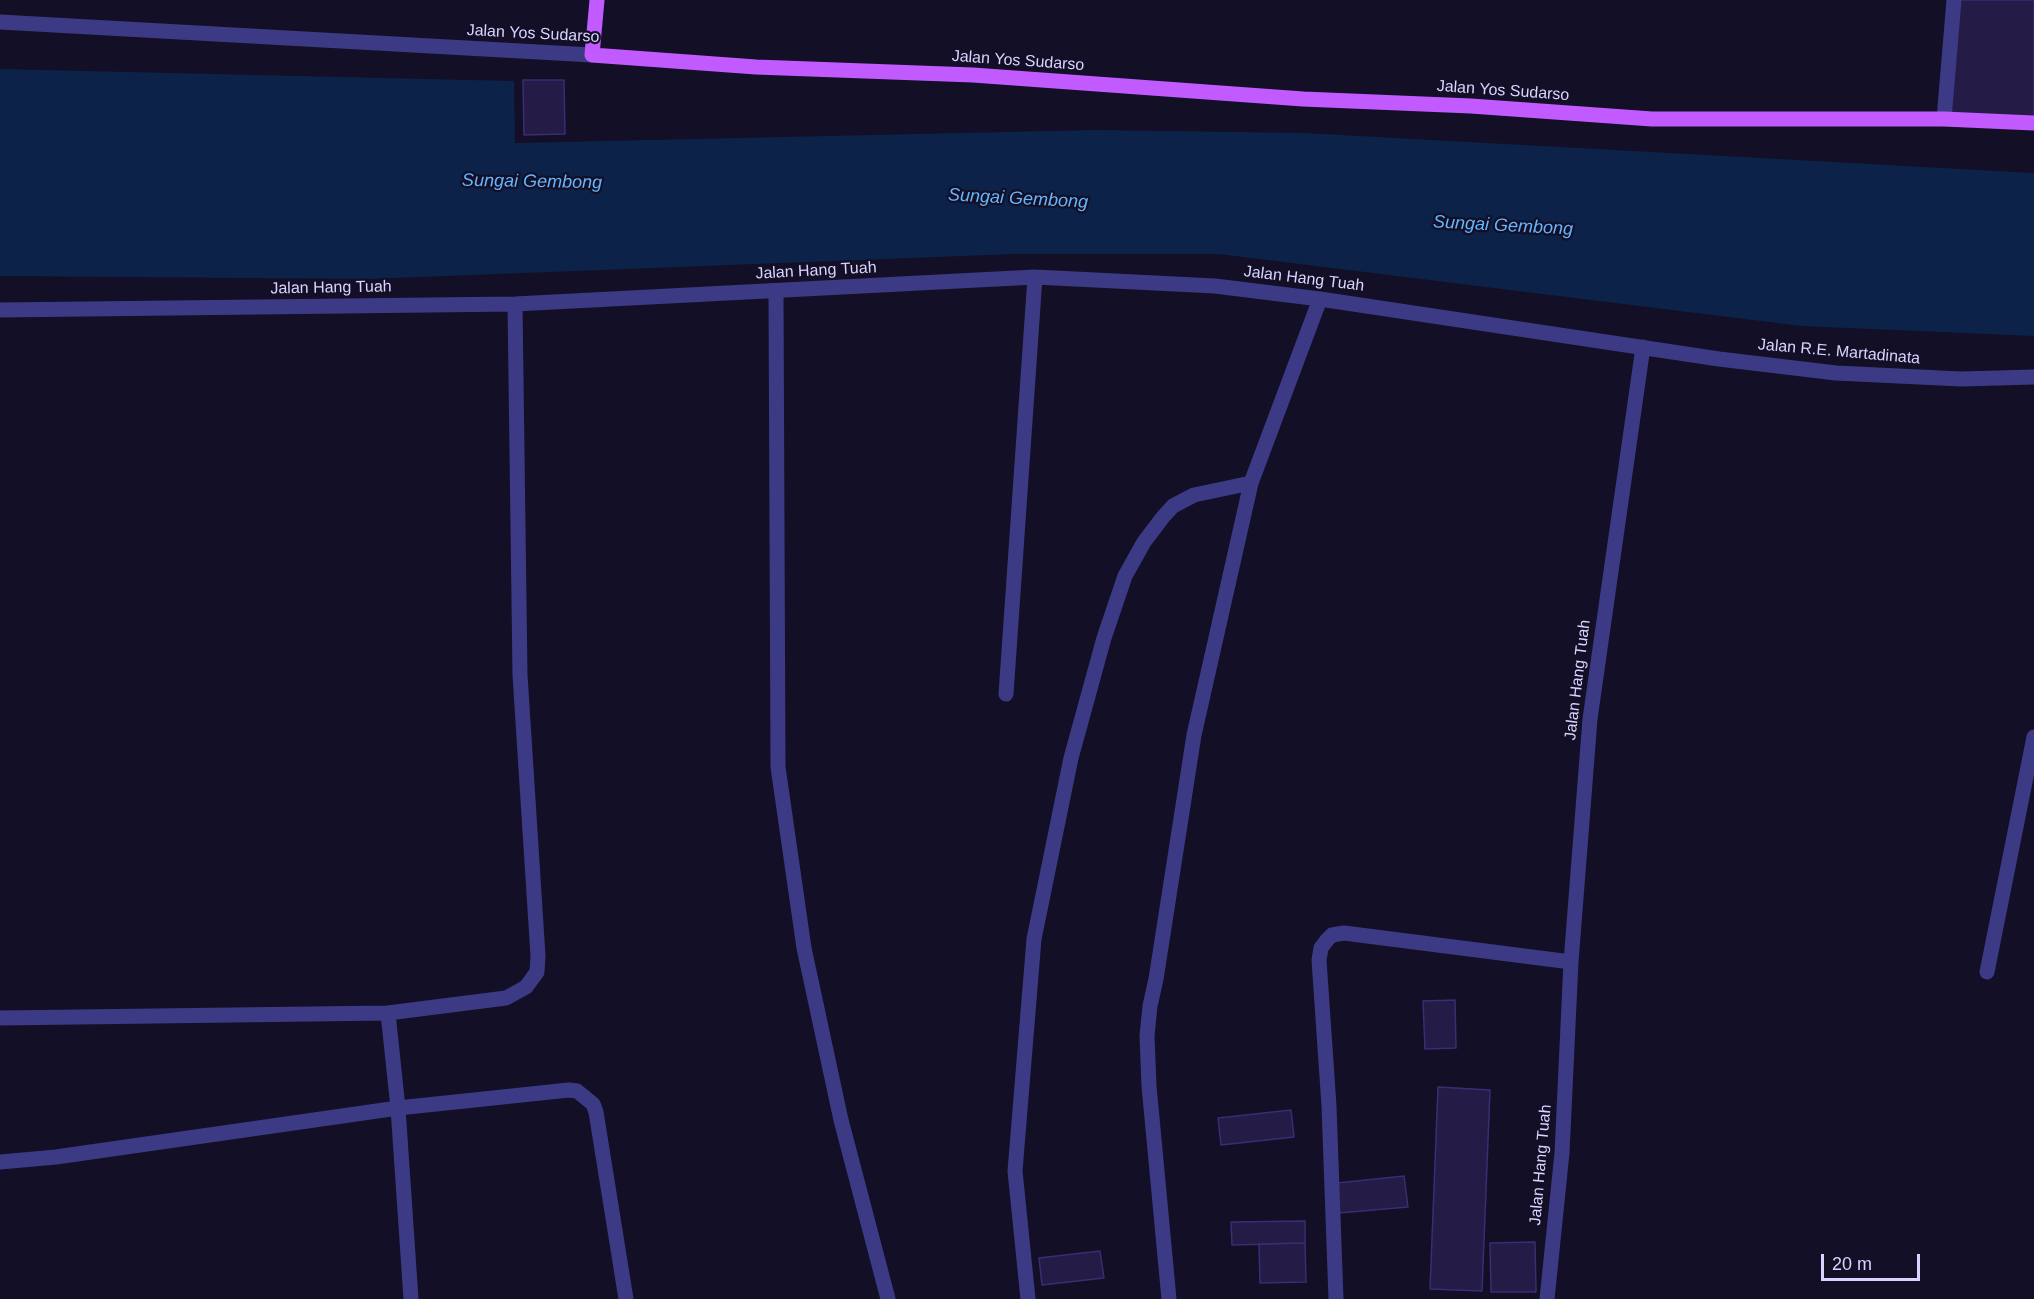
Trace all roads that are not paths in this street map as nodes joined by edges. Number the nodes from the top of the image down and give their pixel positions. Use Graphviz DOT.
graph roads {
  1 [pos="597,0"];
  2 [pos="1954,0"];
  3 [pos="0,22"];
  4 [pos="592,55"];
  5 [pos="1944,119"];
  6 [pos="2034,123"];
  7 [pos="1035,277"];
  8 [pos="776,291"];
  9 [pos="1320,298"];
  10 [pos="515,304"];
  11 [pos="0,310"];
  12 [pos="1643,346"];
  13 [pos="2034,377"];
  14 [pos="1251,483"];
  15 [pos="1006,694"];
  16 [pos="2034,737"];
  17 [pos="1571,962"];
  18 [pos="1987,972"];
  19 [pos="388,1013"];
  20 [pos="0,1018"];
  21 [pos="398,1108"];
  22 [pos="0,1162"];
  23 [pos="411,1299"];
  24 [pos="626,1299"];
  25 [pos="888,1299"];
  26 [pos="1028,1299"];
  27 [pos="1169,1299"];
  28 [pos="1336,1299"];
  29 [pos="1547,1299"];
  1 -- 4 [label="main road"];
  2 -- 5 [label="street"];
  3 -- 4 [label="street, Jalan Yos Sudarso"];
  4 -- 5 [label="main road, Jalan Yos Sudarso"];
  5 -- 6 [label="main road, Jalan Yos Sudarso"];
  7 -- 8 [label="street, Jalan Hang Tuah"];
  7 -- 9 [label="street, Jalan Hang Tuah"];
  7 -- 15 [label="street"];
  8 -- 10 [label="street, Jalan Hang Tuah"];
  8 -- 25 [label="street"];
  9 -- 12 [label="street, Jalan Hang Tuah"];
  9 -- 14 [label="street"];
  10 -- 11 [label="street, Jalan Hang Tuah"];
  10 -- 19 [label="street"];
  12 -- 13 [label="street, Jalan R.E. Martadinata"];
  12 -- 17 [label="street, Jalan Hang Tuah"];
  14 -- 26 [label="street"];
  14 -- 27 [label="street"];
  16 -- 18 [label="street"];
  17 -- 28 [label="street"];
  17 -- 29 [label="street, Jalan Hang Tuah"];
  19 -- 20 [label="street"];
  19 -- 21 [label="street"];
  21 -- 22 [label="street"];
  21 -- 23 [label="street"];
  21 -- 24 [label="street"];
}
